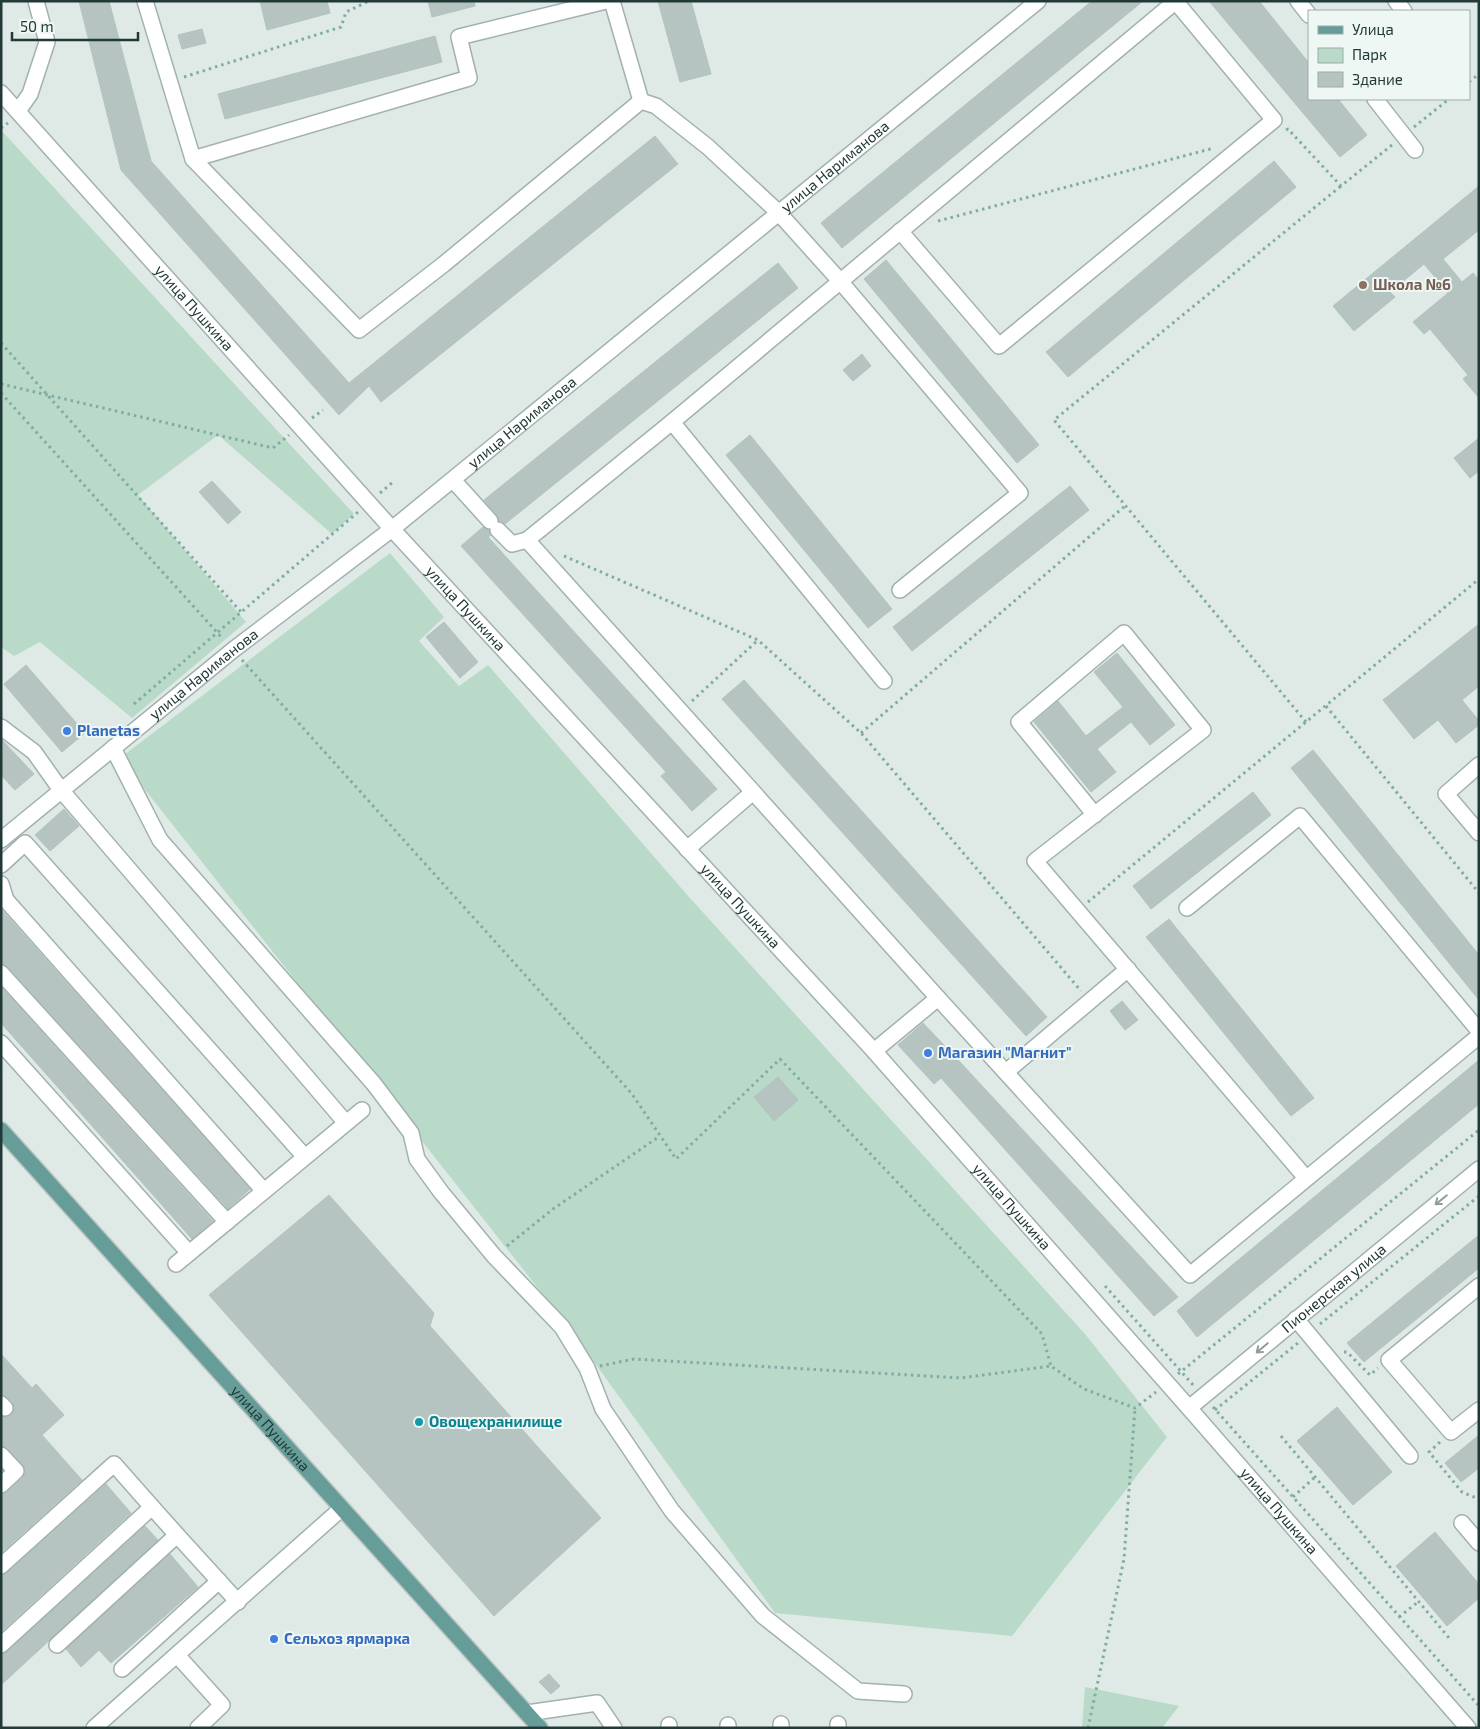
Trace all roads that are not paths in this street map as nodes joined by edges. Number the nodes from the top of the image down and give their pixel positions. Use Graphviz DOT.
graph roads {
  1 [pos="36,1"];
  2 [pos="145,1"];
  3 [pos="606,1"];
  4 [pos="612,1"];
  5 [pos="1038,1"];
  6 [pos="1298,1"];
  7 [pos="1176,2"];
  8 [pos="1308,14"];
  9 [pos="1,93"];
  10 [pos="1376,100"];
  11 [pos="640,101"];
  12 [pos="18,111"];
  13 [pos="1415,150"];
  14 [pos="193,159"];
  15 [pos="778,212"];
  16 [pos="900,231"];
  17 [pos="840,281"];
  18 [pos="672,422"];
  19 [pos="453,480"];
  20 [pos="392,529"];
  21 [pos="527,540"];
  22 [pos="900,590"];
  23 [pos="884,681"];
  24 [pos="1,727"];
  25 [pos="113,748"];
  26 [pos="1479,765"];
  27 [pos="61,790"];
  28 [pos="753,792"];
  29 [pos="1095,815"];
  30 [pos="3,833"];
  31 [pos="1479,833"];
  32 [pos="687,849"];
  33 [pos="1,865"];
  34 [pos="1,884"];
  35 [pos="1187,908"];
  36 [pos="1128,969"];
  37 [pos="1,973"];
  38 [pos="938,998"];
  39 [pos="1479,1031"];
  40 [pos="1479,1036"];
  41 [pos="1,1043"];
  42 [pos="874,1052"];
  43 [pos="1006,1072"];
  44 [pos="362,1110"];
  45 [pos="346,1123"];
  46 [pos="1,1130"];
  47 [pos="304,1158"];
  48 [pos="1479,1169"];
  49 [pos="1306,1178"];
  50 [pos="264,1191"];
  51 [pos="227,1222"];
  52 [pos="189,1253"];
  53 [pos="176,1264"];
  54 [pos="1479,1286"];
  55 [pos="1296,1319"];
  56 [pos="1189,1408"];
  57 [pos="1479,1410"];
  58 [pos="1,1454"];
  59 [pos="1410,1456"];
  60 [pos="1,1485"];
  61 [pos="152,1507"];
  62 [pos="341,1509"];
  63 [pos="1462,1523"];
  64 [pos="177,1535"];
  65 [pos="1479,1543"];
  66 [pos="1,1566"];
  67 [pos="219,1581"];
  68 [pos="238,1602"];
  69 [pos="57,1645"];
  70 [pos="1,1646"];
  71 [pos="176,1655"];
  72 [pos="122,1669"];
  73 [pos="904,1694"];
  74 [pos="527,1713"];
  75 [pos="94,1728"];
  76 [pos="198,1728"];
  77 [pos="540,1728"];
  78 [pos="614,1728"];
  79 [pos="1468,1728"];
  1 -- 12 [label="street"];
  2 -- 14 [label="street"];
  3 -- 14 [label="street"];
  4 -- 11 [label="street"];
  5 -- 15 [label="street, улица Нариманова"];
  6 -- 8 [label="street"];
  7 -- 16 [label="street"];
  7 -- 16 [label="street"];
  9 -- 12 [label="street, улица Пушкина"];
  10 -- 13 [label="street"];
  11 -- 14 [label="street"];
  11 -- 15 [label="street"];
  12 -- 20 [label="street, улица Пушкина"];
  15 -- 17 [label="street"];
  15 -- 19 [label="street, улица Нариманова"];
  16 -- 17 [label="street"];
  17 -- 18 [label="street"];
  17 -- 22 [label="street"];
  18 -- 21 [label="street"];
  18 -- 23 [label="street"];
  19 -- 20 [label="street, улица Нариманова"];
  19 -- 21 [label="street"];
  20 -- 25 [label="street, улица Нариманова"];
  20 -- 32 [label="street, улица Пушкина"];
  21 -- 28 [label="street"];
  24 -- 27 [label="street"];
  25 -- 27 [label="street, улица Нариманова"];
  25 -- 73 [label="street"];
  26 -- 31 [label="street"];
  27 -- 30 [label="street, улица Нариманова"];
  27 -- 45 [label="street"];
  28 -- 32 [label="street"];
  28 -- 38 [label="street"];
  29 -- 29 [label="street"];
  29 -- 36 [label="street"];
  32 -- 42 [label="street, улица Пушкина"];
  33 -- 47 [label="street"];
  34 -- 50 [label="street"];
  35 -- 39 [label="street"];
  36 -- 43 [label="street"];
  36 -- 49 [label="street"];
  37 -- 51 [label="street"];
  38 -- 42 [label="street"];
  38 -- 43 [label="street"];
  40 -- 49 [label="street"];
  41 -- 52 [label="street"];
  42 -- 56 [label="street, улица Пушкина"];
  43 -- 49 [label="street"];
  44 -- 45 [label="street"];
  45 -- 47 [label="street"];
  46 -- 62 [label="main road, улица Пушкина"];
  47 -- 50 [label="street"];
  48 -- 55 [label="street, Пионерская улица, one-way"];
  50 -- 51 [label="street"];
  51 -- 52 [label="street"];
  52 -- 53 [label="street"];
  54 -- 57 [label="street"];
  55 -- 56 [label="street, Пионерская улица, one-way"];
  55 -- 59 [label="street"];
  56 -- 79 [label="street, улица Пушкина"];
  58 -- 60 [label="street"];
  61 -- 64 [label="street"];
  61 -- 66 [label="street"];
  61 -- 70 [label="street"];
  62 -- 68 [label="street"];
  62 -- 74 [label="main road, улица Пушкина"];
  63 -- 65 [label="street"];
  64 -- 67 [label="street"];
  64 -- 69 [label="street"];
  67 -- 68 [label="street"];
  67 -- 72 [label="street"];
  68 -- 71 [label="street"];
  71 -- 75 [label="street"];
  71 -- 76 [label="street"];
  74 -- 77 [label="main road, улица Пушкина"];
  74 -- 78 [label="street"];
}
